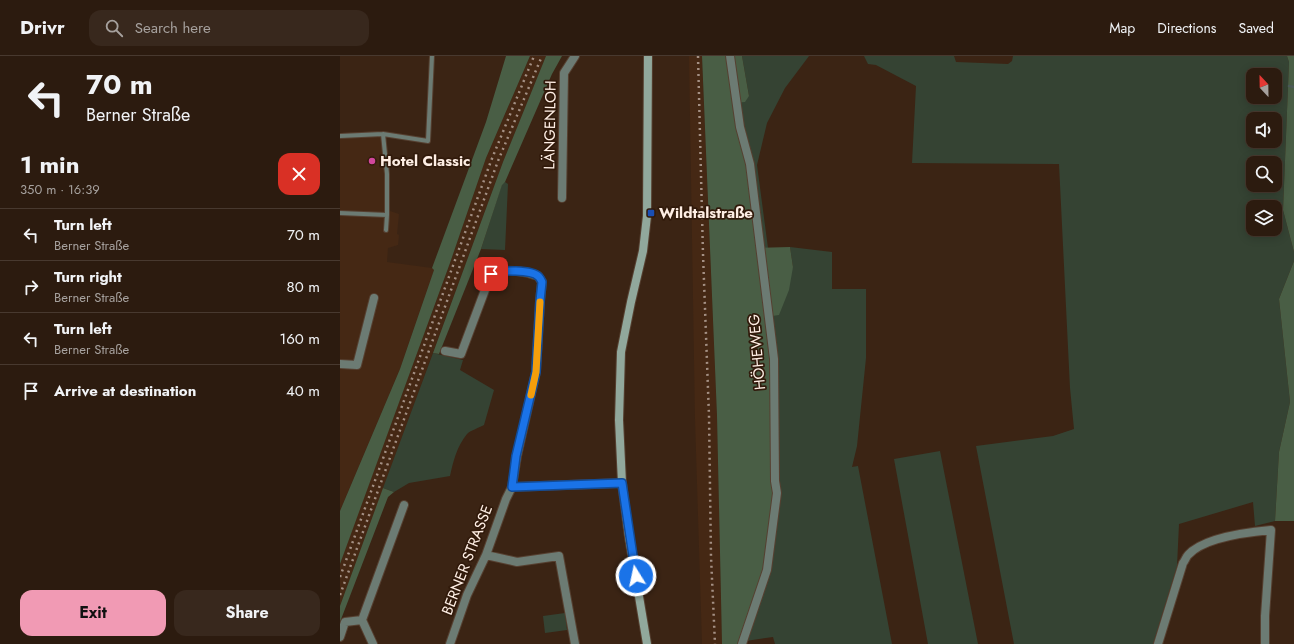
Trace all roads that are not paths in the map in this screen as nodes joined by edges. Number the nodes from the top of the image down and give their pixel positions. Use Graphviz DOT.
graph roads {
  1 [pos="432,56"];
  2 [pos="575,56"];
  3 [pos="648,56"];
  4 [pos="730,56"];
  5 [pos="384,134"];
  6 [pos="340,136"];
  7 [pos="562,198"];
  8 [pos="340,213"];
  9 [pos="387,215"];
  10 [pos="386,230"];
  11 [pos="374,298"];
  12 [pos="445,351"];
  13 [pos="340,364"];
  14 [pos="622,483"];
  15 [pos="512,487"];
  16 [pos="404,504"];
  17 [pos="486,555"];
  18 [pos="362,620"];
  19 [pos="340,637"];
  20 [pos="373,644"];
  21 [pos="450,644"];
  22 [pos="575,644"];
  23 [pos="647,644"];
  24 [pos="742,644"];
  25 [pos="1158,644"];
  26 [pos="1265,644"];
  1 -- 5 [label="lane"];
  2 -- 7 [label="street, LÄNGENLOH"];
  3 -- 14 [label="street"];
  4 -- 24 [label="street, HÖHEWEG"];
  5 -- 6 [label="lane"];
  5 -- 9 [label="lane"];
  8 -- 9 [label="lane"];
  9 -- 10 [label="lane"];
  11 -- 13 [label="street"];
  12 -- 15 [label="street, BERNER STRASSE"];
  14 -- 15 [label="street"];
  14 -- 23 [label="street"];
  15 -- 17 [label="street, BERNER STRASSE"];
  16 -- 18 [label="street"];
  17 -- 21 [label="street, BERNER STRASSE"];
  17 -- 22 [label="street"];
  18 -- 19 [label="street"];
  18 -- 20 [label="street"];
  25 -- 26 [label="street"];
}
